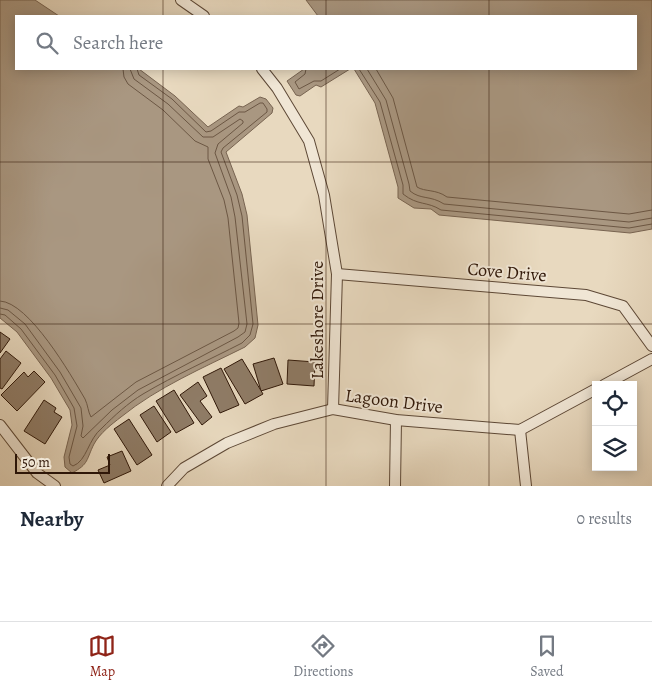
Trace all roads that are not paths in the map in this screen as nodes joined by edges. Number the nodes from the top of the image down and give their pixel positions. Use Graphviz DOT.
graph roads {
  1 [pos="181,0"];
  2 [pos="193,3"];
  3 [pos="203,15"];
  4 [pos="263,70"];
  5 [pos="337,274"];
  6 [pos="652,346"];
  7 [pos="652,359"];
  8 [pos="611,381"];
  9 [pos="592,391"];
  10 [pos="333,409"];
  11 [pos="396,420"];
  12 [pos="0,424"];
  13 [pos="520,430"];
  14 [pos="55,486"];
  15 [pos="167,486"];
  16 [pos="395,486"];
  17 [pos="526,486"];
  1 -- 2 [label="street"];
  2 -- 3 [label="street"];
  4 -- 5 [label="street, Lakeshore Drive"];
  5 -- 6 [label="street, Cove Drive"];
  5 -- 10 [label="street, Lakeshore Drive"];
  7 -- 8 [label="street"];
  9 -- 13 [label="street"];
  10 -- 11 [label="street, Lagoon Drive"];
  10 -- 15 [label="street, Lagoon Drive"];
  11 -- 13 [label="street, Lagoon Drive"];
  11 -- 16 [label="street"];
  12 -- 14 [label="street"];
  13 -- 17 [label="street"];
}
